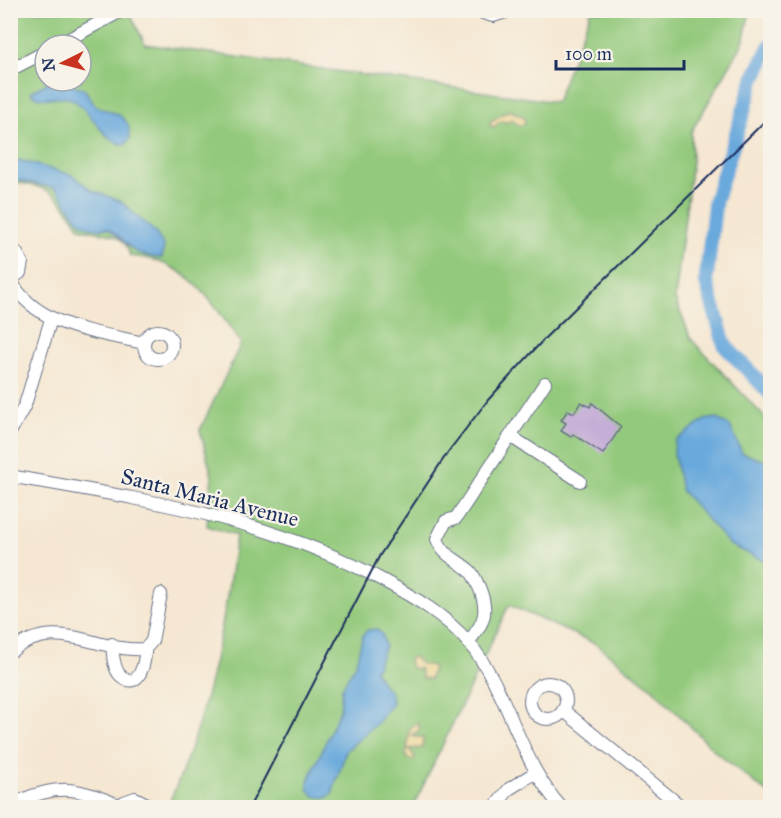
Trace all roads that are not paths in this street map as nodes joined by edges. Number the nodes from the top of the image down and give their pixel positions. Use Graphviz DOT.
graph roads {
  1 [pos="123,10"];
  2 [pos="473,10"];
  3 [pos="512,10"];
  4 [pos="80,33"];
  5 [pos="33,58"];
  6 [pos="10,70"];
  7 [pos="10,250"];
  8 [pos="10,279"];
  9 [pos="51,319"];
  10 [pos="144,343"];
  11 [pos="545,383"];
  12 [pos="10,432"];
  13 [pos="510,436"];
  14 [pos="10,476"];
  15 [pos="580,481"];
  16 [pos="161,594"];
  17 [pos="468,642"];
  18 [pos="112,644"];
  19 [pos="145,649"];
  20 [pos="10,652"];
  21 [pos="563,710"];
  22 [pos="536,772"];
  23 [pos="10,795"];
  24 [pos="24,804"];
  25 [pos="120,807"];
  26 [pos="148,807"];
  27 [pos="494,807"];
  28 [pos="562,807"];
  29 [pos="683,807"];
  1 -- 4 [label="street"];
  2 -- 3 [label="street"];
  5 -- 6 [label="street"];
  7 -- 8 [label="street"];
  8 -- 9 [label="street"];
  9 -- 10 [label="street"];
  9 -- 12 [label="street"];
  11 -- 13 [label="street"];
  13 -- 15 [label="street"];
  13 -- 17 [label="street"];
  14 -- 17 [label="street, Santa Maria Avenue"];
  16 -- 19 [label="street"];
  17 -- 22 [label="street, Santa Maria Avenue"];
  18 -- 19 [label="street"];
  18 -- 19 [label="street"];
  18 -- 20 [label="street"];
  21 -- 29 [label="street"];
  22 -- 27 [label="street"];
  22 -- 28 [label="street, Santa Maria Avenue"];
  23 -- 24 [label="street"];
  24 -- 25 [label="street"];
  25 -- 26 [label="street"];
}
